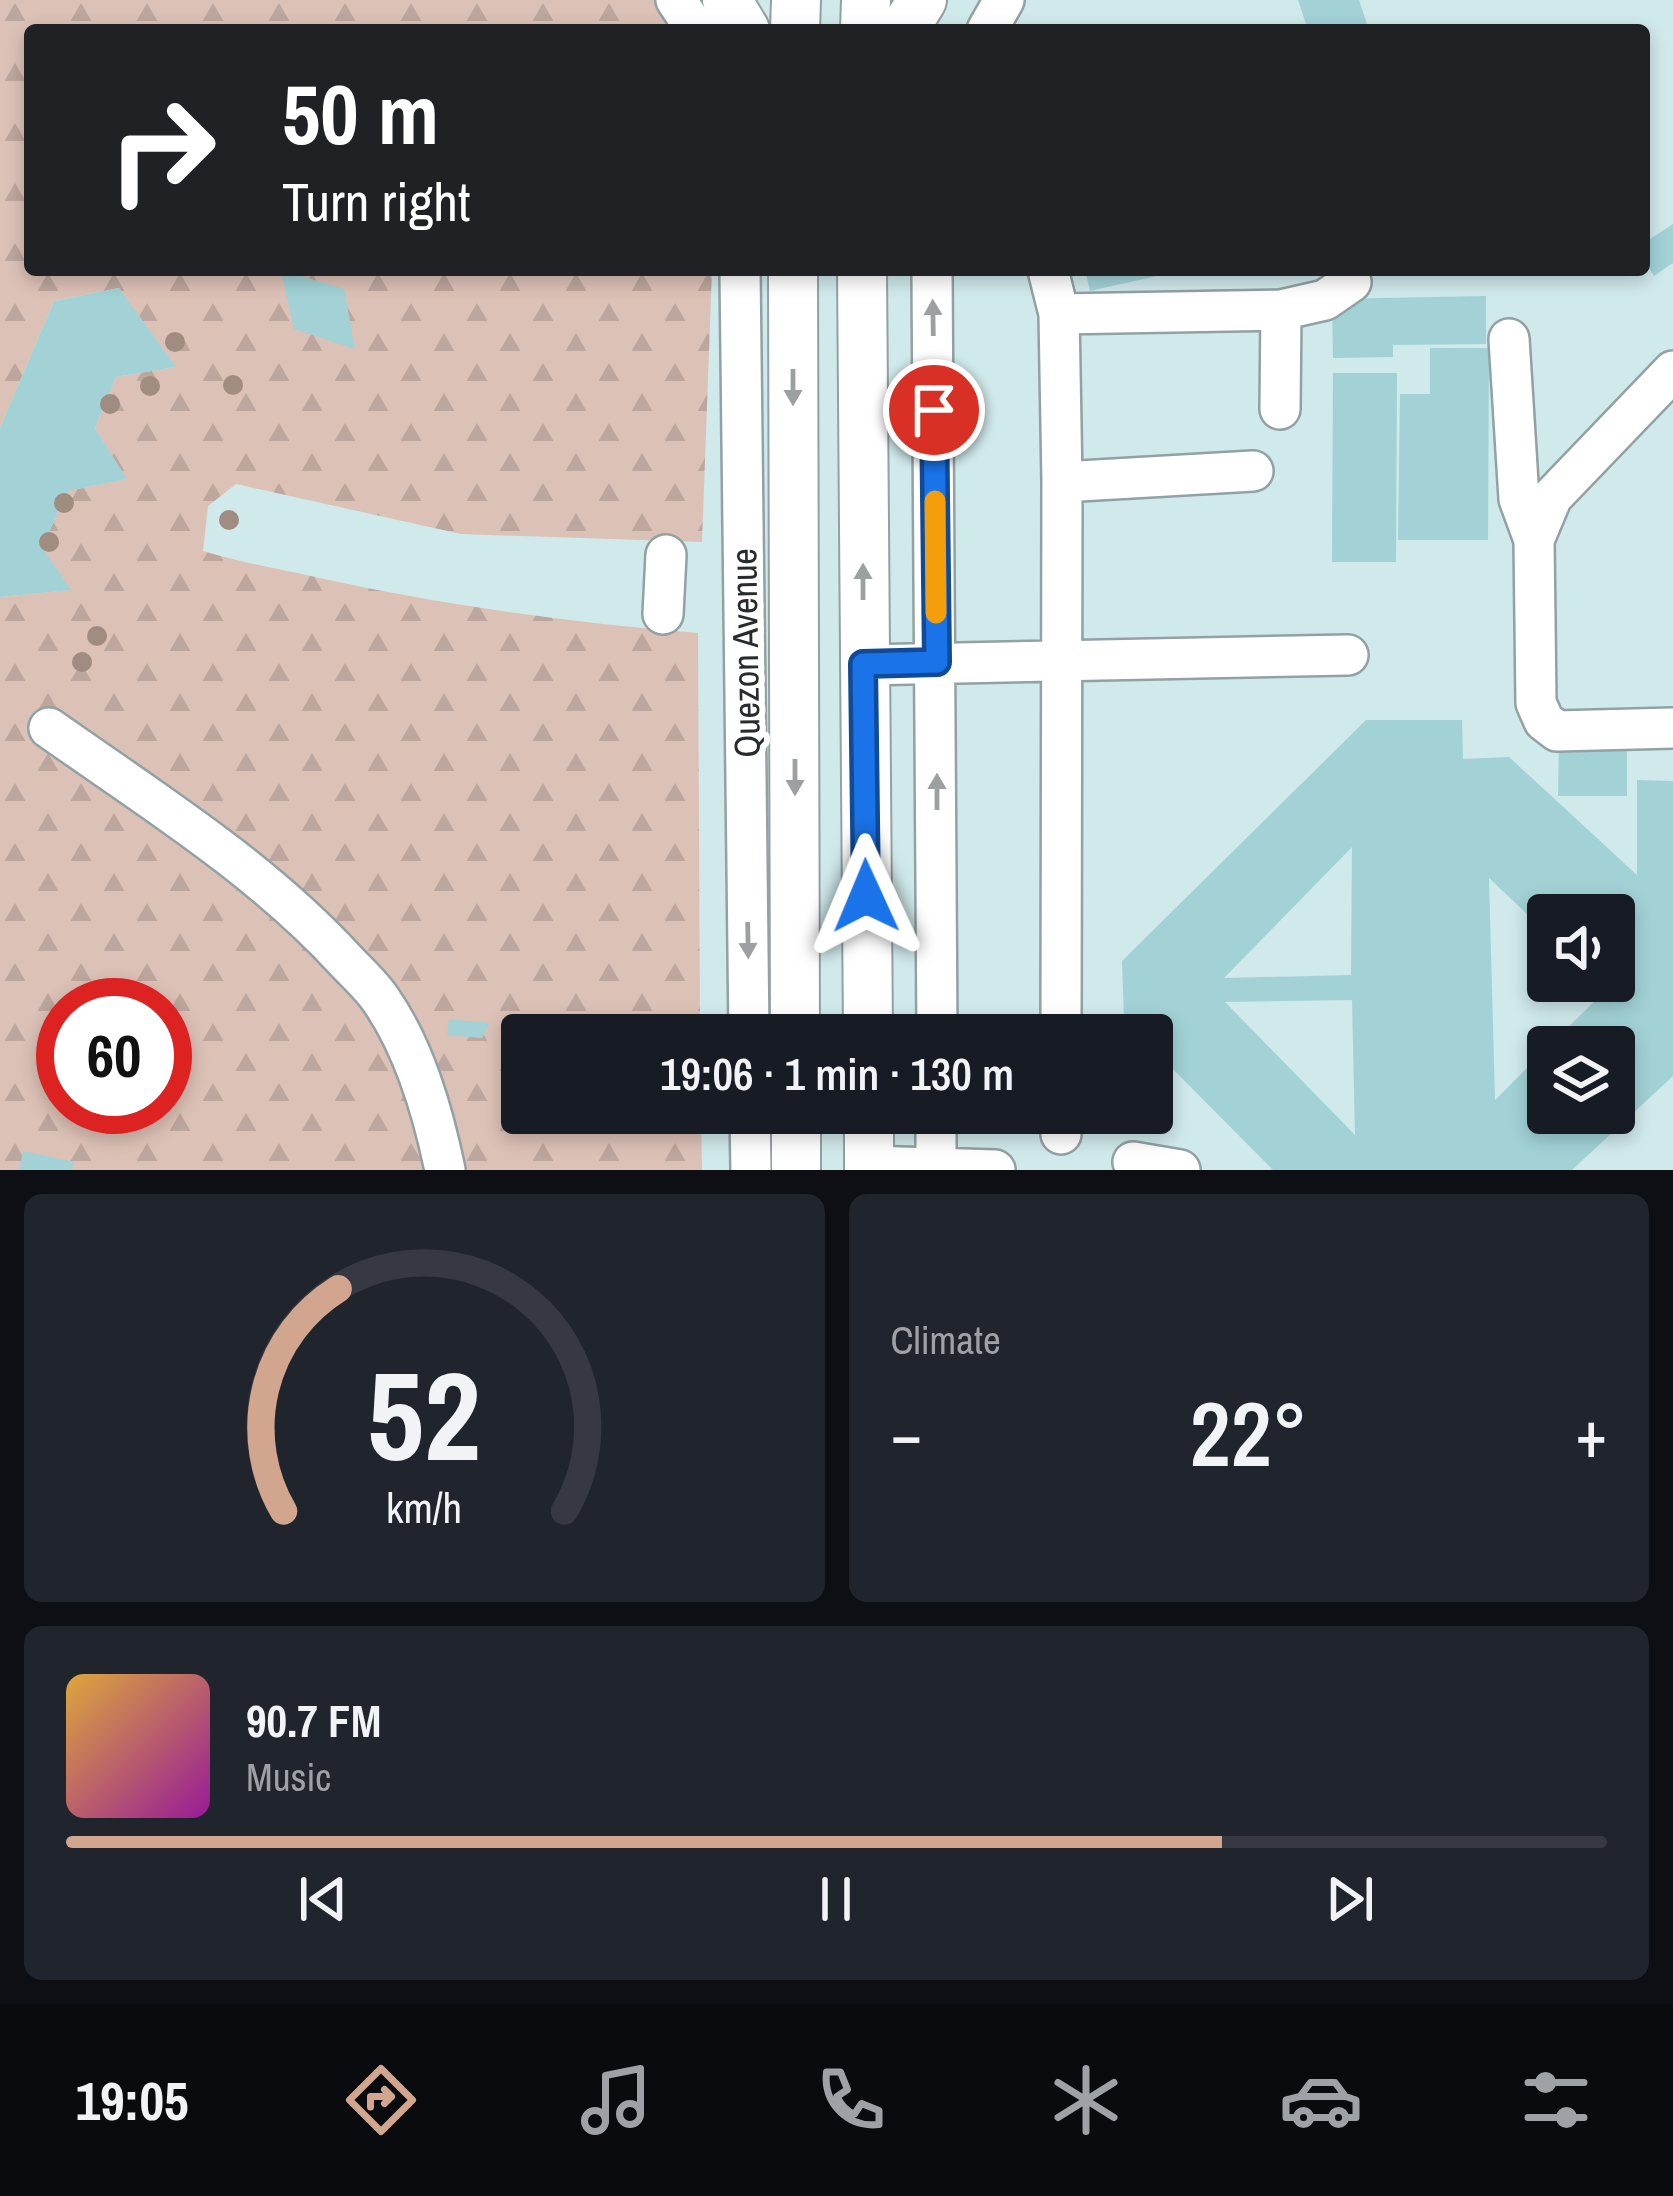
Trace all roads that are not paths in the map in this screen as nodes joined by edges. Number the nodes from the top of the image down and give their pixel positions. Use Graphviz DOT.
graph roads {
  1 [pos="740,276"];
  2 [pos="793,276"];
  3 [pos="862,276"];
  4 [pos="932,276"];
  5 [pos="1050,276"];
  6 [pos="1351,282"];
  7 [pos="1280,310"];
  8 [pos="1059,314"];
  9 [pos="1509,339"];
  10 [pos="1673,371"];
  11 [pos="1280,409"];
  12 [pos="1253,471"];
  13 [pos="1062,482"];
  14 [pos="1534,540"];
  15 [pos="666,556"];
  16 [pos="663,614"];
  17 [pos="1348,655"];
  18 [pos="1061,661"];
  19 [pos="937,662"];
  20 [pos="863,664"];
  21 [pos="49,728"];
  22 [pos="1673,728"];
  23 [pos="749,1014"];
  24 [pos="795,1014"];
  25 [pos="868,1014"];
  26 [pos="937,1014"];
  27 [pos="1061,1014"];
  28 [pos="750,1134"];
  29 [pos="796,1134"];
  30 [pos="869,1134"];
  31 [pos="937,1134"];
  32 [pos="1132,1162"];
  33 [pos="869,1168"];
  34 [pos="936,1169"];
  35 [pos="445,1170"];
  36 [pos="751,1170"];
  37 [pos="796,1170"];
  38 [pos="995,1170"];
  39 [pos="1180,1170"];
  1 -- 23 [label="street, Quezon Avenue, one-way"];
  2 -- 24 [label="main road, Quezon Avenue, one-way"];
  20 -- 3 [label="main road, one-way"];
  19 -- 4 [label="street, one-way"];
  5 -- 8 [label="street"];
  6 -- 7 [label="street"];
  7 -- 8 [label="street"];
  7 -- 11 [label="street"];
  8 -- 13 [label="street"];
  9 -- 14 [label="street"];
  10 -- 14 [label="street"];
  12 -- 13 [label="street"];
  13 -- 18 [label="street"];
  14 -- 22 [label="street"];
  15 -- 16 [label="street"];
  17 -- 18 [label="street"];
  18 -- 19 [label="street"];
  18 -- 27 [label="street"];
  19 -- 20 [label="street"];
  26 -- 19 [label="street, one-way"];
  20 -- 25 [label="main road"];
  21 -- 35 [label="street"];
  28 -- 36 [label="street"];
  29 -- 37 [label="main road"];
  30 -- 33 [label="main road"];
  31 -- 34 [label="street"];
  32 -- 39 [label="street"];
  33 -- 34 [label="street"];
  34 -- 38 [label="street"];
}
